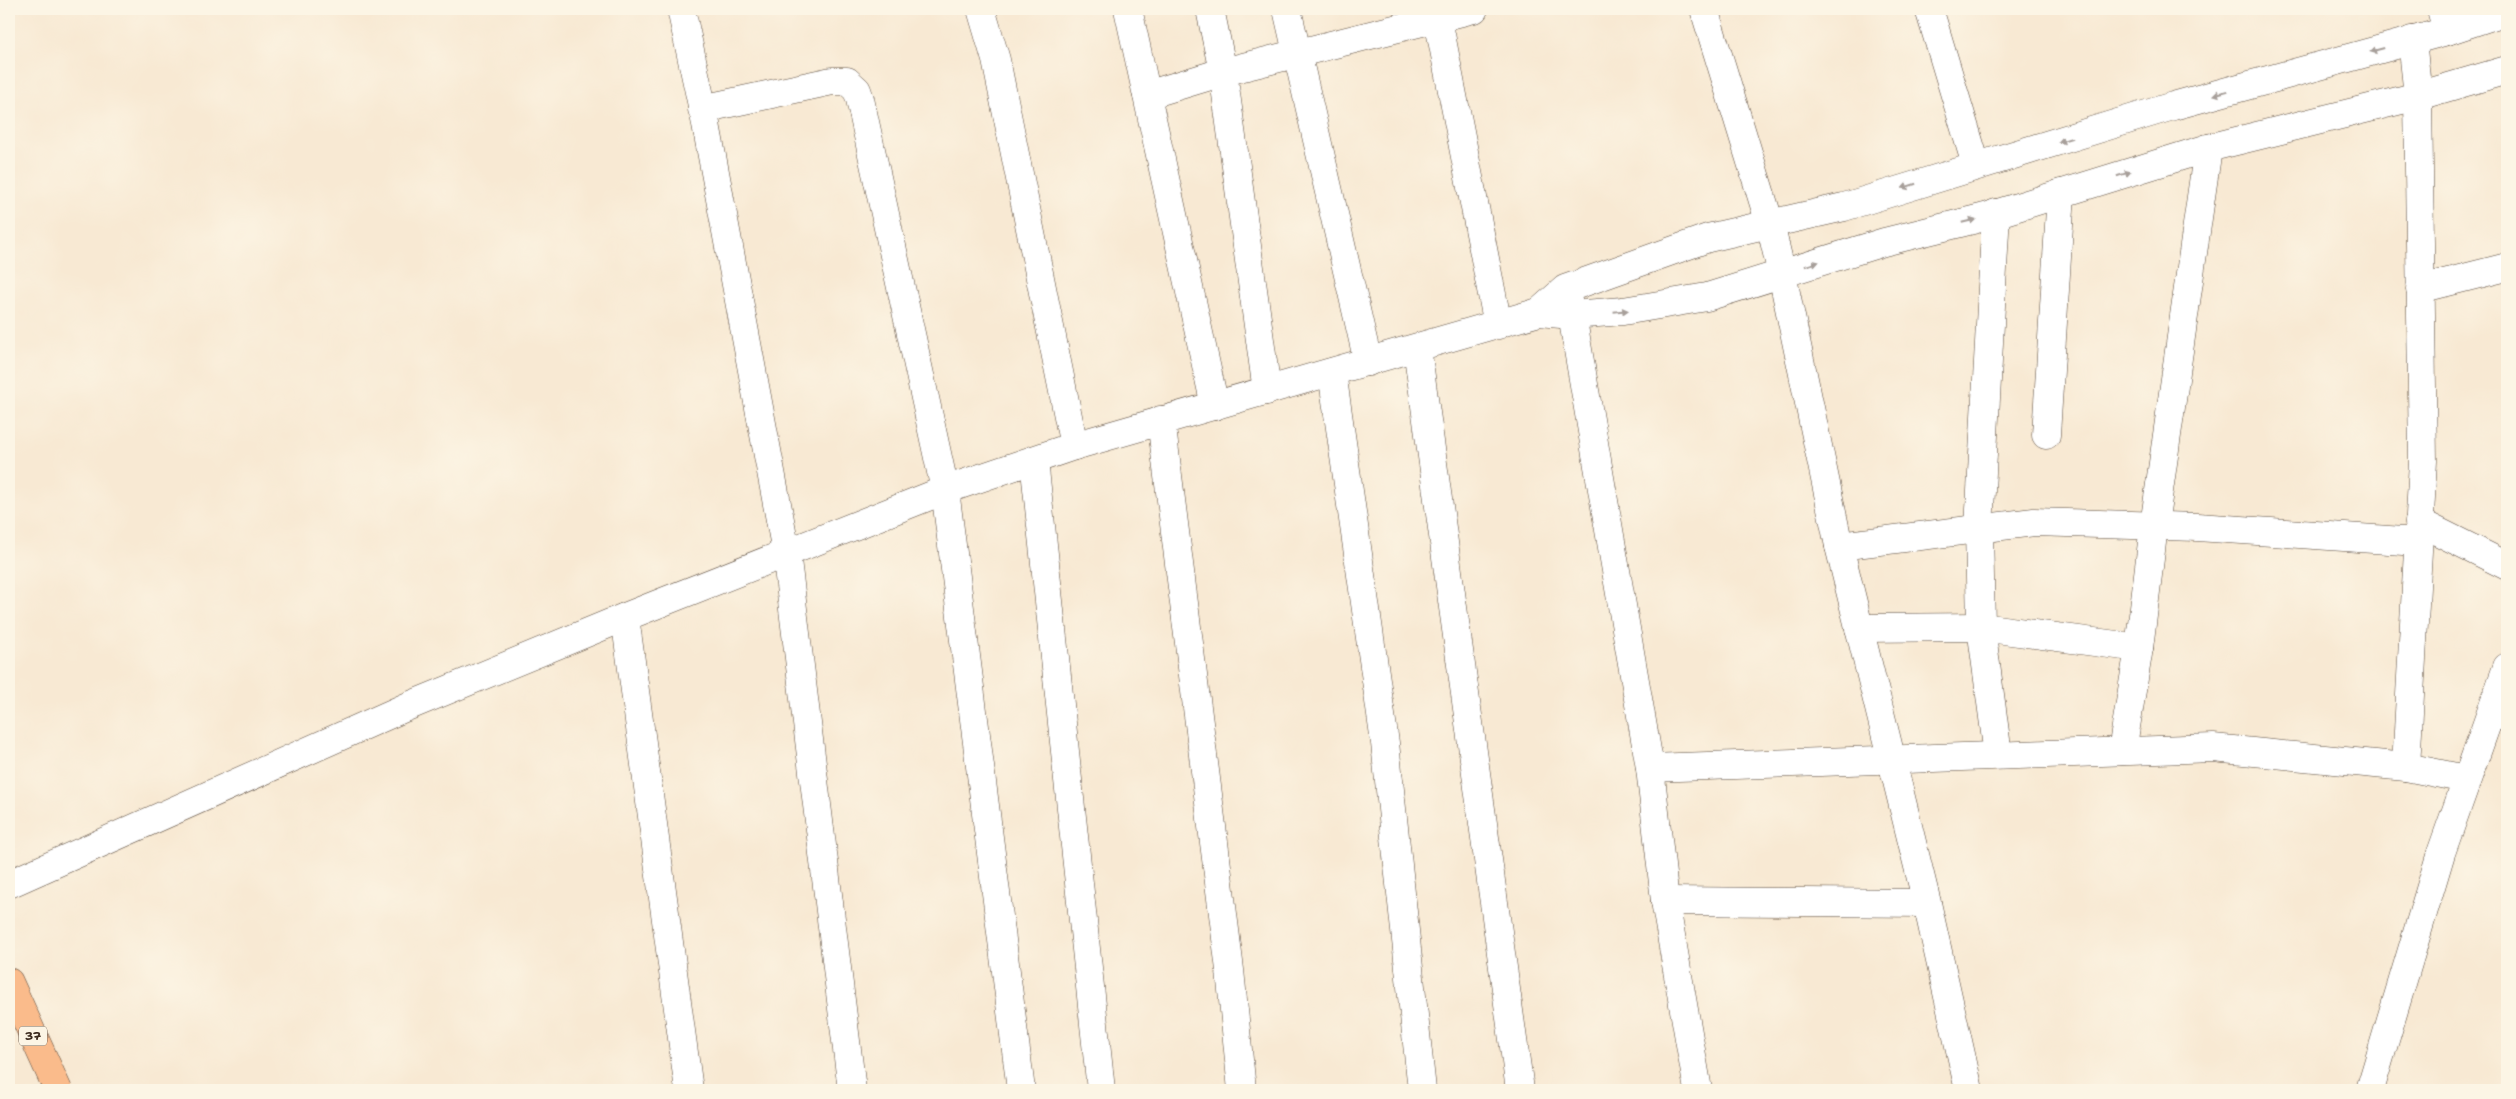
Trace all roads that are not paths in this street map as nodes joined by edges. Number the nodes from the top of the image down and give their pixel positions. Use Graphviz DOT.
graph roads {
  1 [pos="681,9"];
  2 [pos="981,9"];
  3 [pos="1128,9"];
  4 [pos="1210,9"];
  5 [pos="1287,9"];
  6 [pos="1474,9"];
  7 [pos="1704,9"];
  8 [pos="1929,9"];
  9 [pos="2507,11"];
  10 [pos="1437,14"];
  11 [pos="2444,20"];
  12 [pos="2412,40"];
  13 [pos="1297,55"];
  14 [pos="2507,70"];
  15 [pos="1223,72"];
  16 [pos="1147,95"];
  17 [pos="2418,96"];
  18 [pos="702,109"];
  19 [pos="2208,148"];
  20 [pos="1976,165"];
  21 [pos="2061,193"];
  22 [pos="1996,213"];
  23 [pos="1770,224"];
  24 [pos="2507,267"];
  25 [pos="1782,274"];
  26 [pos="2420,289"];
  27 [pos="1568,302"];
  28 [pos="1498,325"];
  29 [pos="1417,348"];
  30 [pos="1368,362"];
  31 [pos="1332,372"];
  32 [pos="1267,391"];
  33 [pos="1215,406"];
  34 [pos="1161,420"];
  35 [pos="2046,435"];
  36 [pos="1074,446"];
  37 [pos="1034,460"];
  38 [pos="945,490"];
  39 [pos="2154,526"];
  40 [pos="1979,528"];
  41 [pos="2418,532"];
  42 [pos="1839,546"];
  43 [pos="786,552"];
  44 [pos="2507,566"];
  45 [pos="625,617"];
  46 [pos="1981,626"];
  47 [pos="1860,628"];
  48 [pos="2139,648"];
  49 [pos="2507,667"];
  50 [pos="2122,751"];
  51 [pos="1998,755"];
  52 [pos="1892,759"];
  53 [pos="2406,767"];
  54 [pos="1650,768"];
  55 [pos="2466,779"];
  56 [pos="9,884"];
  57 [pos="1665,900"];
  58 [pos="1927,902"];
  59 [pos="9,982"];
  60 [pos="58,1090"];
  61 [pos="689,1090"];
  62 [pos="852,1090"];
  63 [pos="1021,1090"];
  64 [pos="1101,1090"];
  65 [pos="1242,1090"];
  66 [pos="1422,1090"];
  67 [pos="1520,1090"];
  68 [pos="1698,1090"];
  69 [pos="1969,1090"];
  70 [pos="2370,1090"];
  1 -- 18 [label="street"];
  2 -- 36 [label="street"];
  3 -- 16 [label="street"];
  4 -- 15 [label="street"];
  5 -- 13 [label="street"];
  6 -- 10 [label="street"];
  7 -- 23 [label="street"];
  8 -- 20 [label="street"];
  9 -- 11 [label="street"];
  10 -- 13 [label="street"];
  10 -- 28 [label="street"];
  11 -- 12 [label="street"];
  12 -- 17 [label="street"];
  12 -- 20 [label="street, one-way"];
  13 -- 15 [label="street"];
  13 -- 30 [label="street"];
  14 -- 17 [label="street"];
  15 -- 16 [label="street"];
  15 -- 32 [label="street"];
  16 -- 33 [label="street"];
  17 -- 19 [label="street"];
  17 -- 26 [label="street"];
  18 -- 38 [label="street"];
  18 -- 43 [label="street"];
  21 -- 19 [label="street, one-way"];
  19 -- 39 [label="street"];
  20 -- 23 [label="street, one-way"];
  21 -- 22 [label="street"];
  21 -- 35 [label="street"];
  25 -- 22 [label="street, one-way"];
  22 -- 40 [label="street"];
  23 -- 25 [label="street"];
  23 -- 27 [label="street"];
  24 -- 26 [label="street"];
  27 -- 25 [label="street, one-way"];
  25 -- 42 [label="street"];
  26 -- 41 [label="street"];
  27 -- 28 [label="street"];
  27 -- 54 [label="street"];
  28 -- 29 [label="street"];
  29 -- 30 [label="street"];
  29 -- 67 [label="street"];
  30 -- 31 [label="street"];
  31 -- 32 [label="street"];
  31 -- 66 [label="street"];
  32 -- 33 [label="street"];
  33 -- 34 [label="street"];
  34 -- 36 [label="street"];
  34 -- 65 [label="street"];
  36 -- 37 [label="street"];
  37 -- 38 [label="street"];
  37 -- 64 [label="street"];
  38 -- 43 [label="street"];
  38 -- 63 [label="street"];
  39 -- 40 [label="street"];
  39 -- 41 [label="street"];
  39 -- 48 [label="street"];
  40 -- 42 [label="street"];
  40 -- 46 [label="street"];
  41 -- 44 [label="street"];
  41 -- 53 [label="street"];
  42 -- 47 [label="street"];
  43 -- 45 [label="street"];
  43 -- 62 [label="street"];
  45 -- 56 [label="street"];
  45 -- 61 [label="street"];
  46 -- 47 [label="street"];
  46 -- 48 [label="street"];
  46 -- 51 [label="street"];
  47 -- 52 [label="street"];
  48 -- 50 [label="street"];
  49 -- 55 [label="street"];
  50 -- 51 [label="street"];
  50 -- 53 [label="street"];
  51 -- 52 [label="street"];
  52 -- 54 [label="street"];
  52 -- 58 [label="street"];
  53 -- 55 [label="street"];
  54 -- 57 [label="street"];
  55 -- 70 [label="street"];
  57 -- 58 [label="street"];
  57 -- 68 [label="street"];
  58 -- 69 [label="street"];
  59 -- 60 [label="highway, 37"];
}
